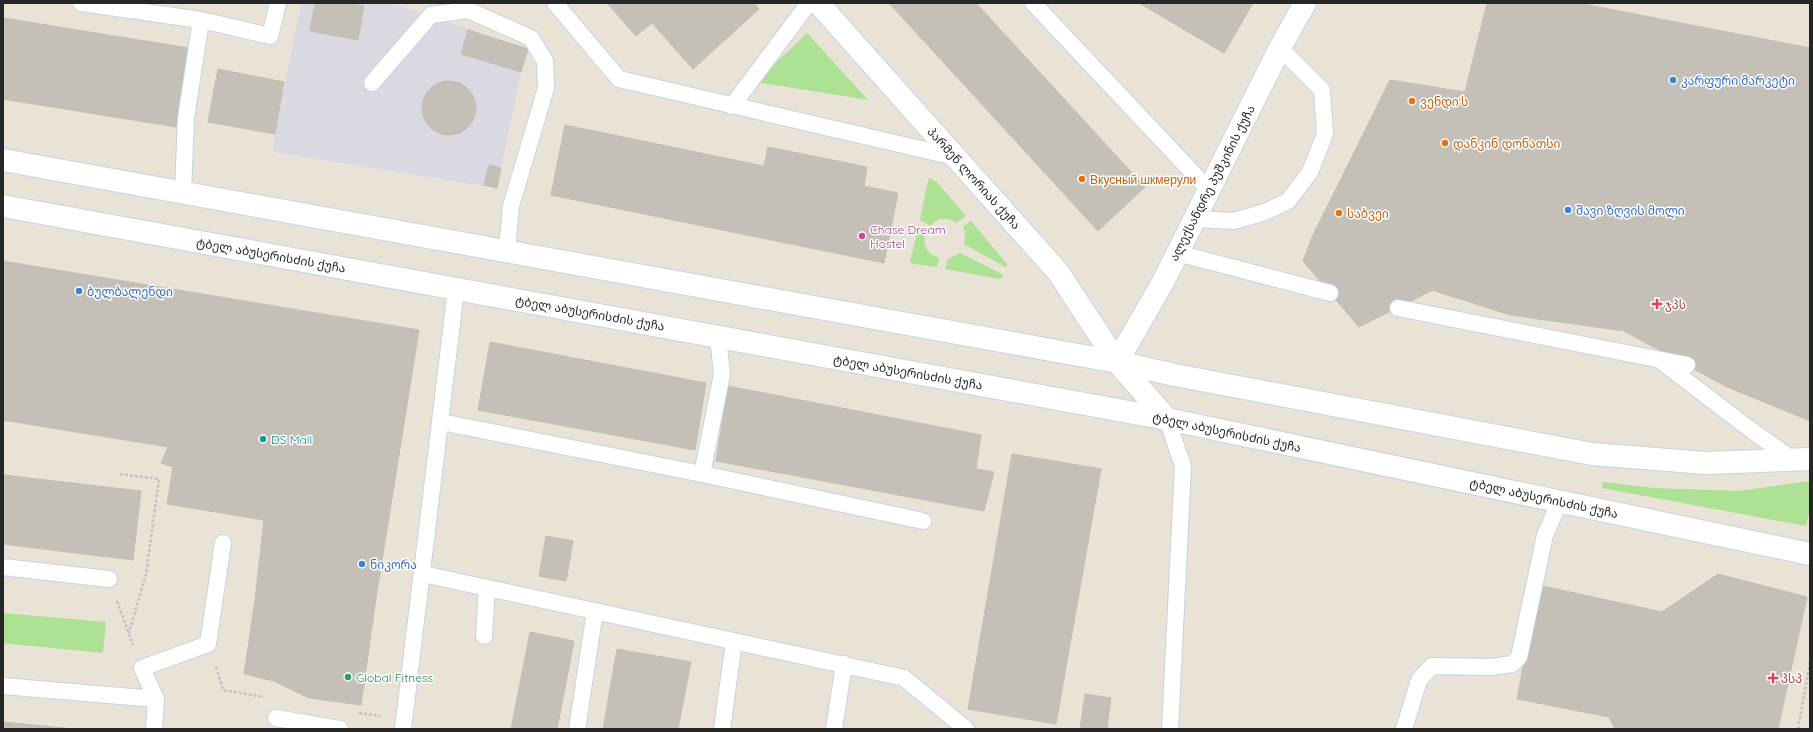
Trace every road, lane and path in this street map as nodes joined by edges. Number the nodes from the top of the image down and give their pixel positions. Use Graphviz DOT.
graph roads {
  1 [pos="81,3"];
  2 [pos="278,3"];
  3 [pos="556,3"];
  4 [pos="810,3"];
  5 [pos="818,3"];
  6 [pos="1033,3"];
  7 [pos="1305,3"];
  8 [pos="115,5"];
  9 [pos="201,20"];
  10 [pos="1280,48"];
  11 [pos="372,84"];
  12 [pos="732,106"];
  13 [pos="954,157"];
  14 [pos="3,160"];
  15 [pos="1209,190"];
  16 [pos="183,192"];
  17 [pos="3,206"];
  18 [pos="1195,219"];
  19 [pos="507,251"];
  20 [pos="1177,254"];
  21 [pos="456,289"];
  22 [pos="1330,293"];
  23 [pos="1398,308"];
  24 [pos="718,337"];
  25 [pos="1659,359"];
  26 [pos="1118,362"];
  27 [pos="1687,365"];
  28 [pos="1166,419"];
  29 [pos="441,422"];
  30 [pos="1803,460"];
  31 [pos="120,474"];
  32 [pos="702,474"];
  33 [pos="1560,501"];
  34 [pos="923,521"];
  35 [pos="223,543"];
  36 [pos="1810,554"];
  37 [pos="3,567"];
  38 [pos="423,574"];
  39 [pos="109,579"];
  40 [pos="487,588"];
  41 [pos="595,611"];
  42 [pos="129,633"];
  43 [pos="484,636"];
  44 [pos="734,641"];
  45 [pos="208,644"];
  46 [pos="1810,662"];
  47 [pos="844,664"];
  48 [pos="142,668"];
  49 [pos="3,686"];
  50 [pos="266,697"];
  51 [pos="156,699"];
  52 [pos="351,712"];
  53 [pos="276,718"];
  54 [pos="403,725"];
  55 [pos="154,729"];
  56 [pos="340,729"];
  57 [pos="577,729"];
  58 [pos="722,729"];
  59 [pos="834,729"];
  60 [pos="966,729"];
  61 [pos="1170,729"];
  62 [pos="1404,729"];
  63 [pos="1798,729"];
  1 -- 8 [label="lane"];
  2 -- 9 [label="lane"];
  3 -- 12 [label="lane"];
  4 -- 12 [label="lane"];
  5 -- 13 [label="main road, პარმენ ლორიას ქუჩა"];
  6 -- 15 [label="lane"];
  7 -- 10 [label="main road, ალექსანდრე პუშკინის ქუჩა"];
  8 -- 9 [label="lane"];
  9 -- 16 [label="lane"];
  10 -- 15 [label="main road, ალექსანდრე პუშკინის ქუჩა"];
  10 -- 18 [label="lane"];
  11 -- 19 [label="lane"];
  12 -- 13 [label="lane"];
  13 -- 26 [label="main road, პარმენ ლორიას ქუჩა"];
  14 -- 16 [label="main road"];
  15 -- 18 [label="main road, ალექსანდრე პუშკინის ქუჩა"];
  16 -- 19 [label="main road"];
  17 -- 21 [label="main road, ტბელ აბუსერისძის ქუჩა"];
  18 -- 20 [label="main road, ალექსანდრე პუშკინის ქუჩა"];
  19 -- 26 [label="main road"];
  20 -- 22 [label="lane"];
  20 -- 26 [label="main road, ალექსანდრე პუშკინის ქუჩა"];
  21 -- 24 [label="main road, ტბელ აბუსერისძის ქუჩა"];
  21 -- 29 [label="lane"];
  23 -- 25 [label="lane"];
  24 -- 28 [label="main road, ტბელ აბუსერისძის ქუჩა"];
  24 -- 32 [label="lane"];
  25 -- 27 [label="lane"];
  25 -- 30 [label="lane"];
  26 -- 28 [label="main road, პარმენ ლორიას ქუჩა"];
  26 -- 30 [label="main road"];
  28 -- 33 [label="main road, ტბელ აბუსერისძის ქუჩა"];
  28 -- 61 [label="lane"];
  29 -- 32 [label="lane"];
  29 -- 38 [label="lane"];
  31 -- 42 [label="path"];
  32 -- 34 [label="lane"];
  33 -- 36 [label="main road, ტბელ აბუსერისძის ქუჩა"];
  33 -- 62 [label="lane"];
  35 -- 45 [label="lane"];
  37 -- 39 [label="lane"];
  38 -- 40 [label="lane"];
  38 -- 54 [label="lane"];
  39 -- 42 [label="path"];
  40 -- 41 [label="lane"];
  40 -- 43 [label="lane"];
  41 -- 44 [label="lane"];
  41 -- 57 [label="lane"];
  42 -- 48 [label="path"];
  44 -- 47 [label="lane"];
  44 -- 58 [label="lane"];
  45 -- 48 [label="lane"];
  45 -- 50 [label="path"];
  46 -- 63 [label="path"];
  47 -- 59 [label="lane"];
  47 -- 60 [label="lane"];
  48 -- 51 [label="lane"];
  49 -- 51 [label="lane"];
  51 -- 55 [label="lane"];
  52 -- 54 [label="path"];
  53 -- 56 [label="lane"];
}
